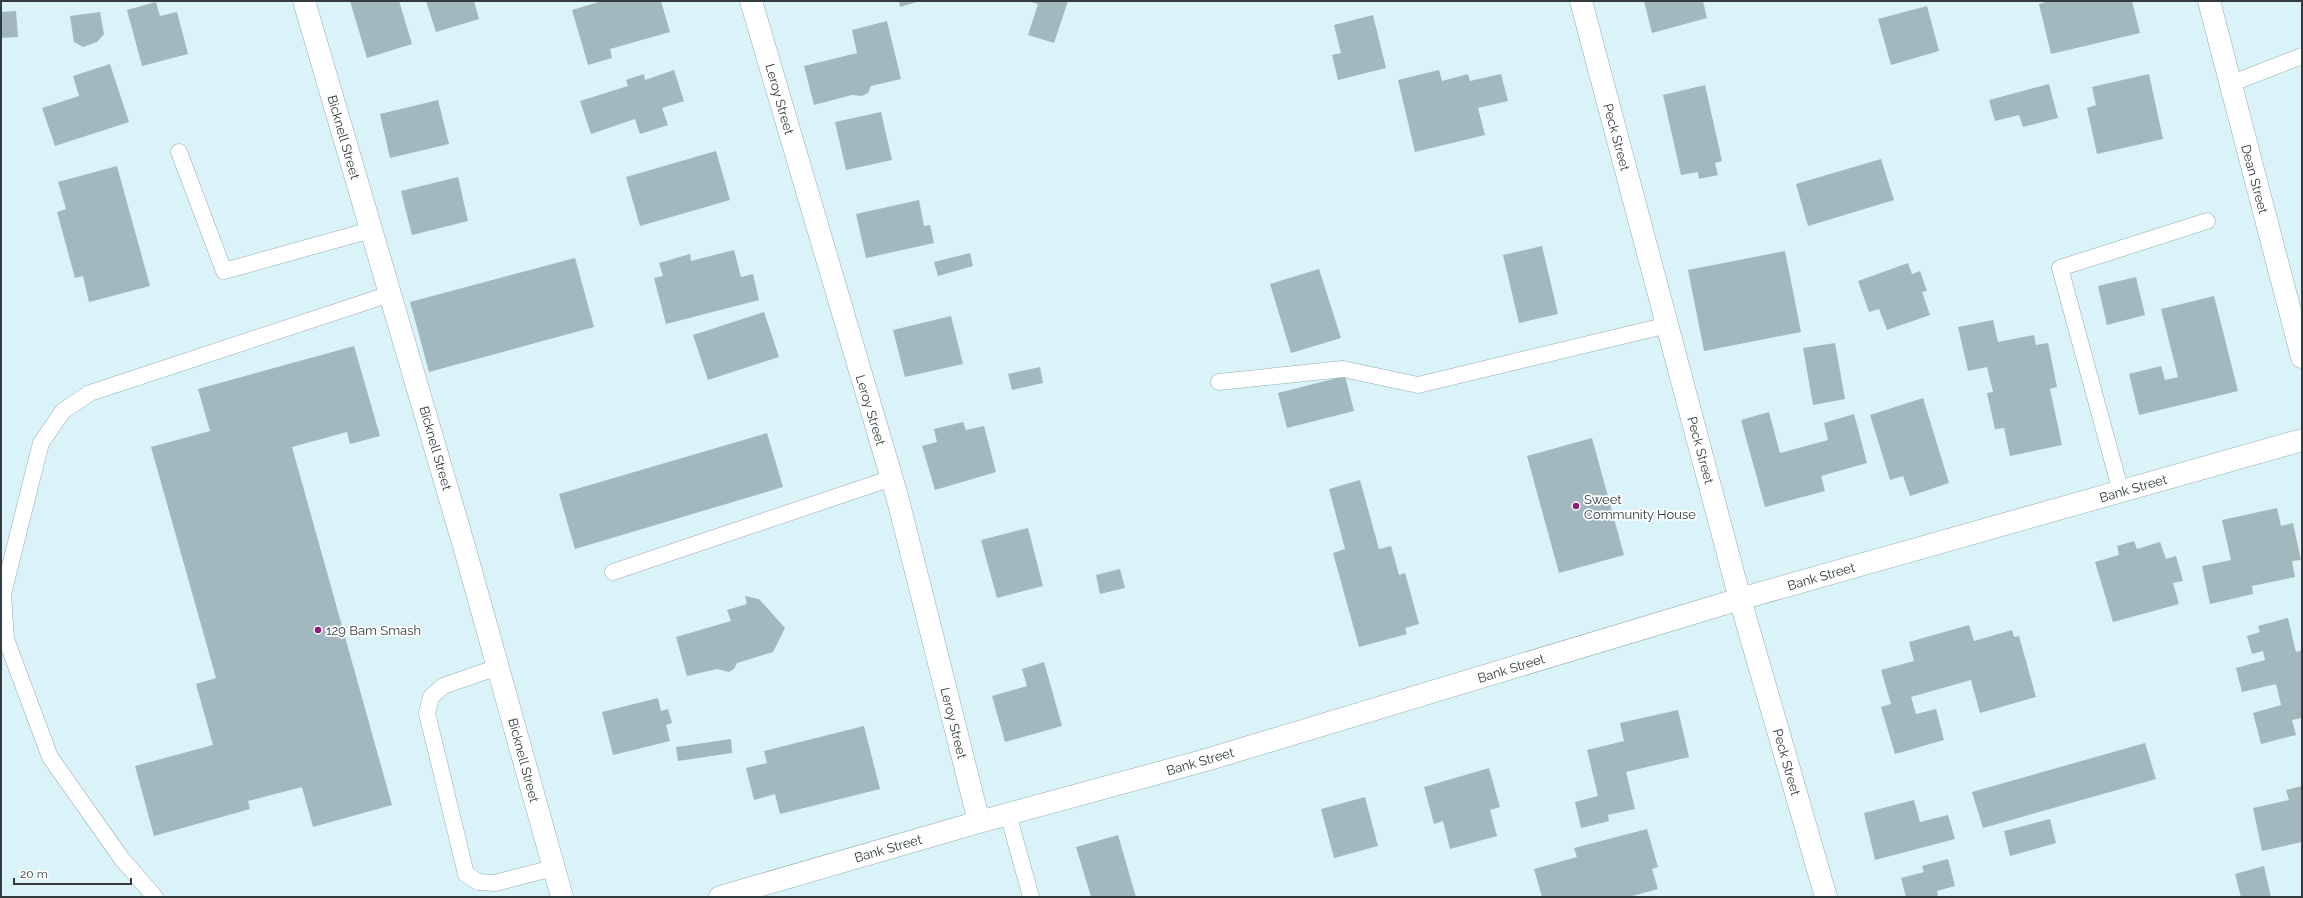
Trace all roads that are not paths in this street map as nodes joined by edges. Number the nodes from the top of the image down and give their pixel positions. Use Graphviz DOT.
graph roads {
  1 [pos="304,1"];
  2 [pos="751,1"];
  3 [pos="1581,1"];
  4 [pos="2209,1"];
  5 [pos="2302,56"];
  6 [pos="2230,84"];
  7 [pos="179,152"];
  8 [pos="2207,221"];
  9 [pos="371,230"];
  10 [pos="390,294"];
  11 [pos="1668,325"];
  12 [pos="2302,357"];
  13 [pos="1219,382"];
  14 [pos="2302,440"];
  15 [pos="892,478"];
  16 [pos="2121,492"];
  17 [pos="613,572"];
  18 [pos="1740,599"];
  19 [pos="498,667"];
  20 [pos="1008,814"];
  21 [pos="978,822"];
  22 [pos="554,868"];
  23 [pos="155,897"];
  24 [pos="562,897"];
  25 [pos="720,897"];
  26 [pos="1031,897"];
  27 [pos="1826,897"];
  1 -- 9 [label="street, Bicknell Street"];
  2 -- 15 [label="street, Leroy Street"];
  3 -- 11 [label="street, Peck Street"];
  4 -- 6 [label="street, Dean Street"];
  5 -- 6 [label="lane"];
  6 -- 12 [label="street, Dean Street"];
  7 -- 9 [label="lane"];
  8 -- 16 [label="lane"];
  9 -- 10 [label="street, Bicknell Street"];
  10 -- 19 [label="street, Bicknell Street"];
  10 -- 23 [label="lane"];
  11 -- 13 [label="lane"];
  11 -- 18 [label="street, Peck Street"];
  14 -- 16 [label="street, Bank Street"];
  15 -- 17 [label="lane"];
  15 -- 21 [label="street, Leroy Street"];
  16 -- 18 [label="street, Bank Street"];
  18 -- 20 [label="street, Bank Street"];
  18 -- 27 [label="street, Peck Street"];
  19 -- 22 [label="street, Bicknell Street"];
  19 -- 22 [label="lane"];
  20 -- 21 [label="street, Bank Street"];
  20 -- 26 [label="lane"];
  21 -- 25 [label="street, Bank Street"];
  22 -- 24 [label="street, Bicknell Street"];
}
